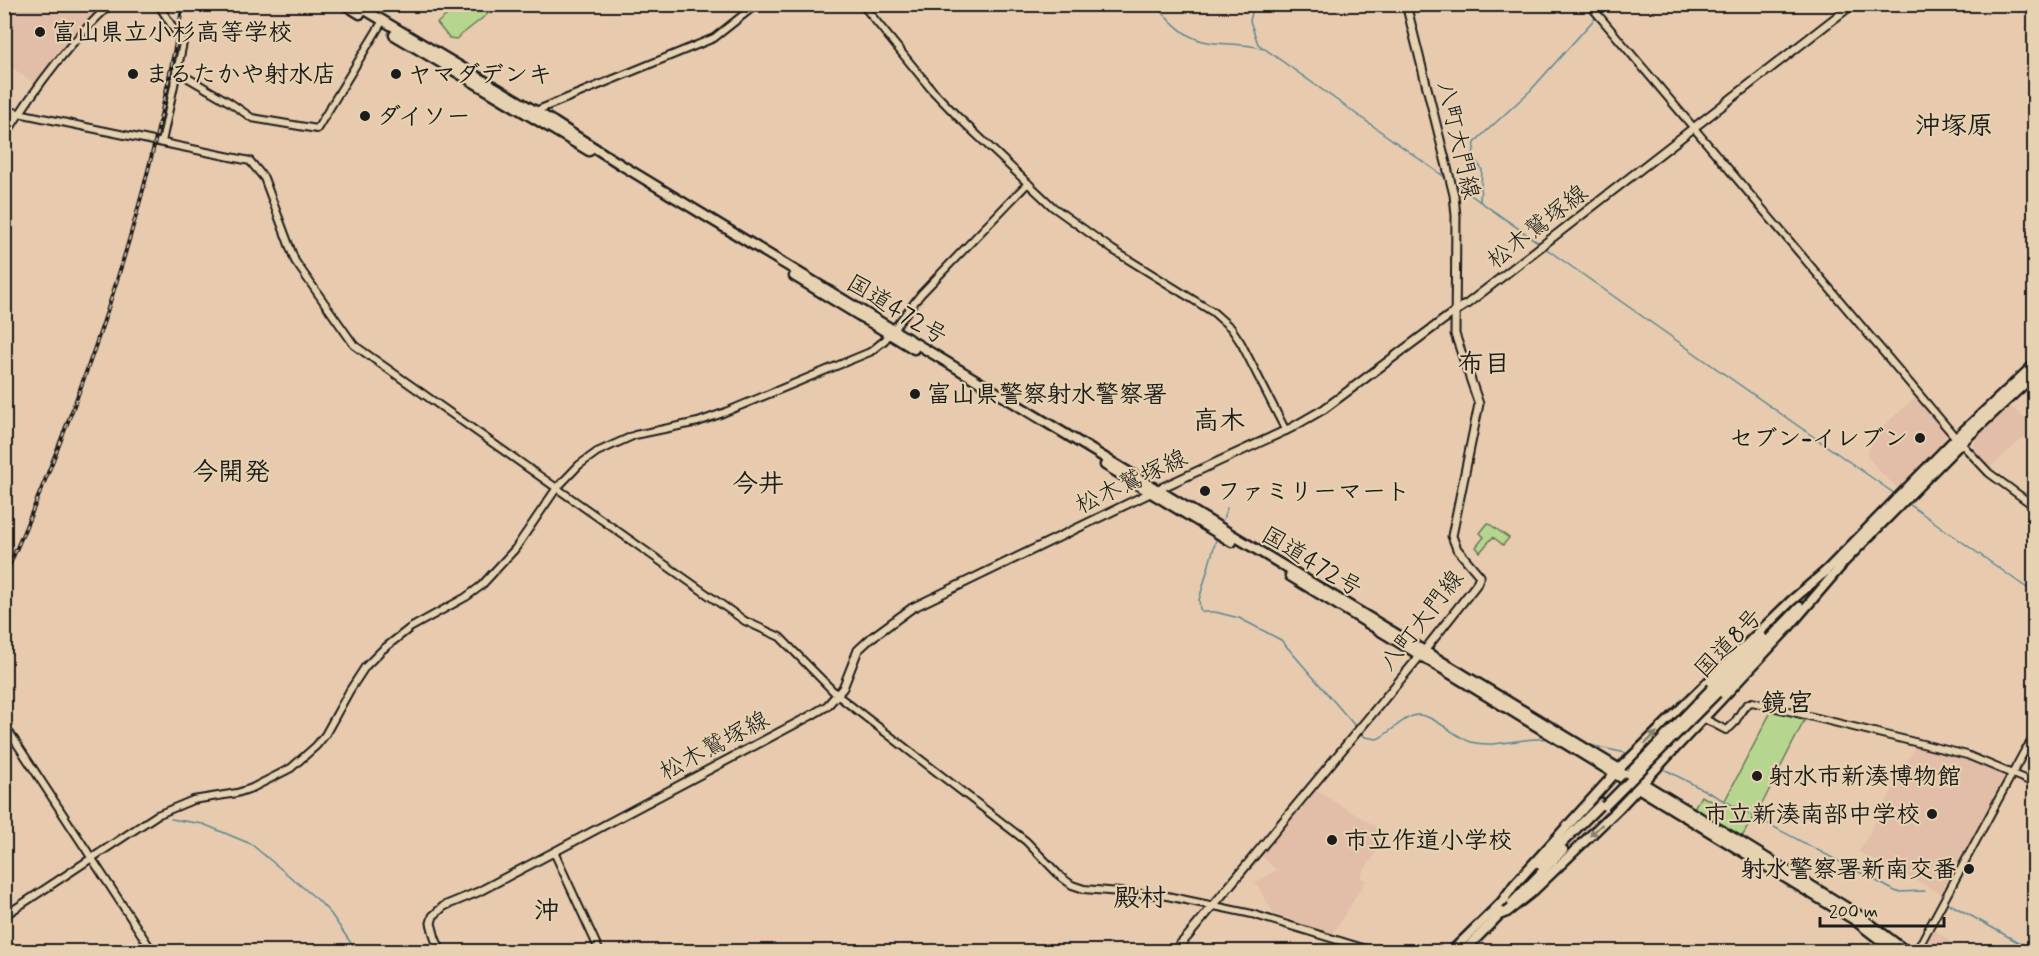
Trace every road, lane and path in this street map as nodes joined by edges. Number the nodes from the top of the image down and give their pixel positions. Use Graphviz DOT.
graph roads {
  1 [pos="111,4"];
  2 [pos="158,4"];
  3 [pos="344,4"];
  4 [pos="355,4"];
  5 [pos="757,4"];
  6 [pos="862,4"];
  7 [pos="1406,4"];
  8 [pos="1589,4"];
  9 [pos="1853,4"];
  10 [pos="381,24"];
  11 [pos="176,71"];
  12 [pos="4,110"];
  13 [pos="20,113"];
  14 [pos="532,113"];
  15 [pos="1694,128"];
  16 [pos="4,138"];
  17 [pos="162,142"];
  18 [pos="1028,183"];
  19 [pos="1454,312"];
  20 [pos="891,332"];
  21 [pos="2034,365"];
  22 [pos="2034,375"];
  23 [pos="1286,431"];
  24 [pos="1958,440"];
  25 [pos="556,489"];
  26 [pos="1153,491"];
  27 [pos="2034,506"];
  28 [pos="1888,513"];
  29 [pos="1840,566"];
  30 [pos="1826,572"];
  31 [pos="1422,654"];
  32 [pos="1714,690"];
  33 [pos="837,694"];
  34 [pos="1684,706"];
  35 [pos="1703,718"];
  36 [pos="4,724"];
  37 [pos="2034,738"];
  38 [pos="1594,762"];
  39 [pos="1656,768"];
  40 [pos="1617,772"];
  41 [pos="2012,773"];
  42 [pos="2034,783"];
  43 [pos="1640,786"];
  44 [pos="1659,793"];
  45 [pos="1593,796"];
  46 [pos="1604,805"];
  47 [pos="554,852"];
  48 [pos="92,858"];
  49 [pos="1501,903"];
  50 [pos="1213,906"];
  51 [pos="1499,915"];
  52 [pos="4,916"];
  53 [pos="153,951"];
  54 [pos="441,951"];
  55 [pos="600,951"];
  56 [pos="1173,951"];
  57 [pos="1376,951"];
  58 [pos="1451,951"];
  59 [pos="1463,951"];
  60 [pos="1896,951"];
  61 [pos="1907,951"];
  62 [pos="1916,951"];
  1 -- 13 [label="street"];
  2 -- 11 [label="street"];
  3 -- 10 [label="highway, 国道472号"];
  4 -- 10 [label="highway, 国道472号"];
  5 -- 14 [label="street"];
  6 -- 18 [label="street"];
  7 -- 19 [label="main road, 八町大門線"];
  8 -- 15 [label="street"];
  9 -- 15 [label="main road, 松木鷲塚線"];
  10 -- 11 [label="street"];
  10 -- 14 [label="highway, 国道472号"];
  11 -- 17 [label="street"];
  12 -- 13 [label="street"];
  13 -- 16 [label="street"];
  13 -- 17 [label="street"];
  14 -- 20 [label="highway, 国道472号"];
  15 -- 19 [label="main road, 松木鷲塚線"];
  15 -- 24 [label="street"];
  17 -- 25 [label="street"];
  18 -- 20 [label="street"];
  18 -- 23 [label="street"];
  19 -- 23 [label="main road, 松木鷲塚線"];
  19 -- 31 [label="main road, 八町大門線"];
  20 -- 25 [label="street"];
  20 -- 26 [label="highway, 国道472号"];
  21 -- 24 [label="highway, 国道8号"];
  22 -- 24 [label="highway, 国道8号"];
  23 -- 26 [label="main road, 松木鷲塚線"];
  24 -- 27 [label="street"];
  24 -- 28 [label="highway, 国道8号"];
  25 -- 33 [label="street"];
  25 -- 48 [label="street"];
  26 -- 31 [label="highway, 国道472号"];
  26 -- 33 [label="main road, 松木鷲塚線"];
  28 -- 29 [label="highway, 国道8号"];
  28 -- 30 [label="highway, 国道8号"];
  29 -- 32 [label="highway, 国道8号"];
  29 -- 35 [label="highway"];
  30 -- 32 [label="highway, 国道8号"];
  30 -- 34 [label="highway"];
  31 -- 38 [label="highway, 国道472号"];
  31 -- 40 [label="highway, 国道472号"];
  31 -- 50 [label="main road, 八町大門線"];
  32 -- 46 [label="highway, 国道8号, bridge"];
  33 -- 47 [label="main road, 松木鷲塚線"];
  33 -- 50 [label="street"];
  34 -- 35 [label="street"];
  40 -- 34 [label="highway, one-way"];
  35 -- 39 [label="highway"];
  35 -- 41 [label="street"];
  36 -- 48 [label="street"];
  37 -- 41 [label="street"];
  38 -- 40 [label="highway, 国道472号"];
  38 -- 45 [label="highway"];
  39 -- 43 [label="highway"];
  39 -- 44 [label="highway"];
  40 -- 43 [label="highway, 国道472号"];
  40 -- 45 [label="highway"];
  41 -- 42 [label="street"];
  41 -- 62 [label="street"];
  43 -- 44 [label="highway, 国道472号"];
  43 -- 51 [label="highway, one-way"];
  43 -- 60 [label="highway, 国道472号"];
  44 -- 61 [label="highway, 国道472号"];
  45 -- 49 [label="highway"];
  46 -- 49 [label="highway, 国道8号"];
  46 -- 51 [label="highway, 国道8号"];
  47 -- 54 [label="main road, 松木鷲塚線"];
  47 -- 55 [label="street"];
  48 -- 52 [label="street"];
  48 -- 53 [label="street"];
  49 -- 58 [label="highway, 国道8号"];
  50 -- 56 [label="main road, 八町大門線"];
  50 -- 57 [label="street"];
  51 -- 59 [label="highway, 国道8号"];
}
